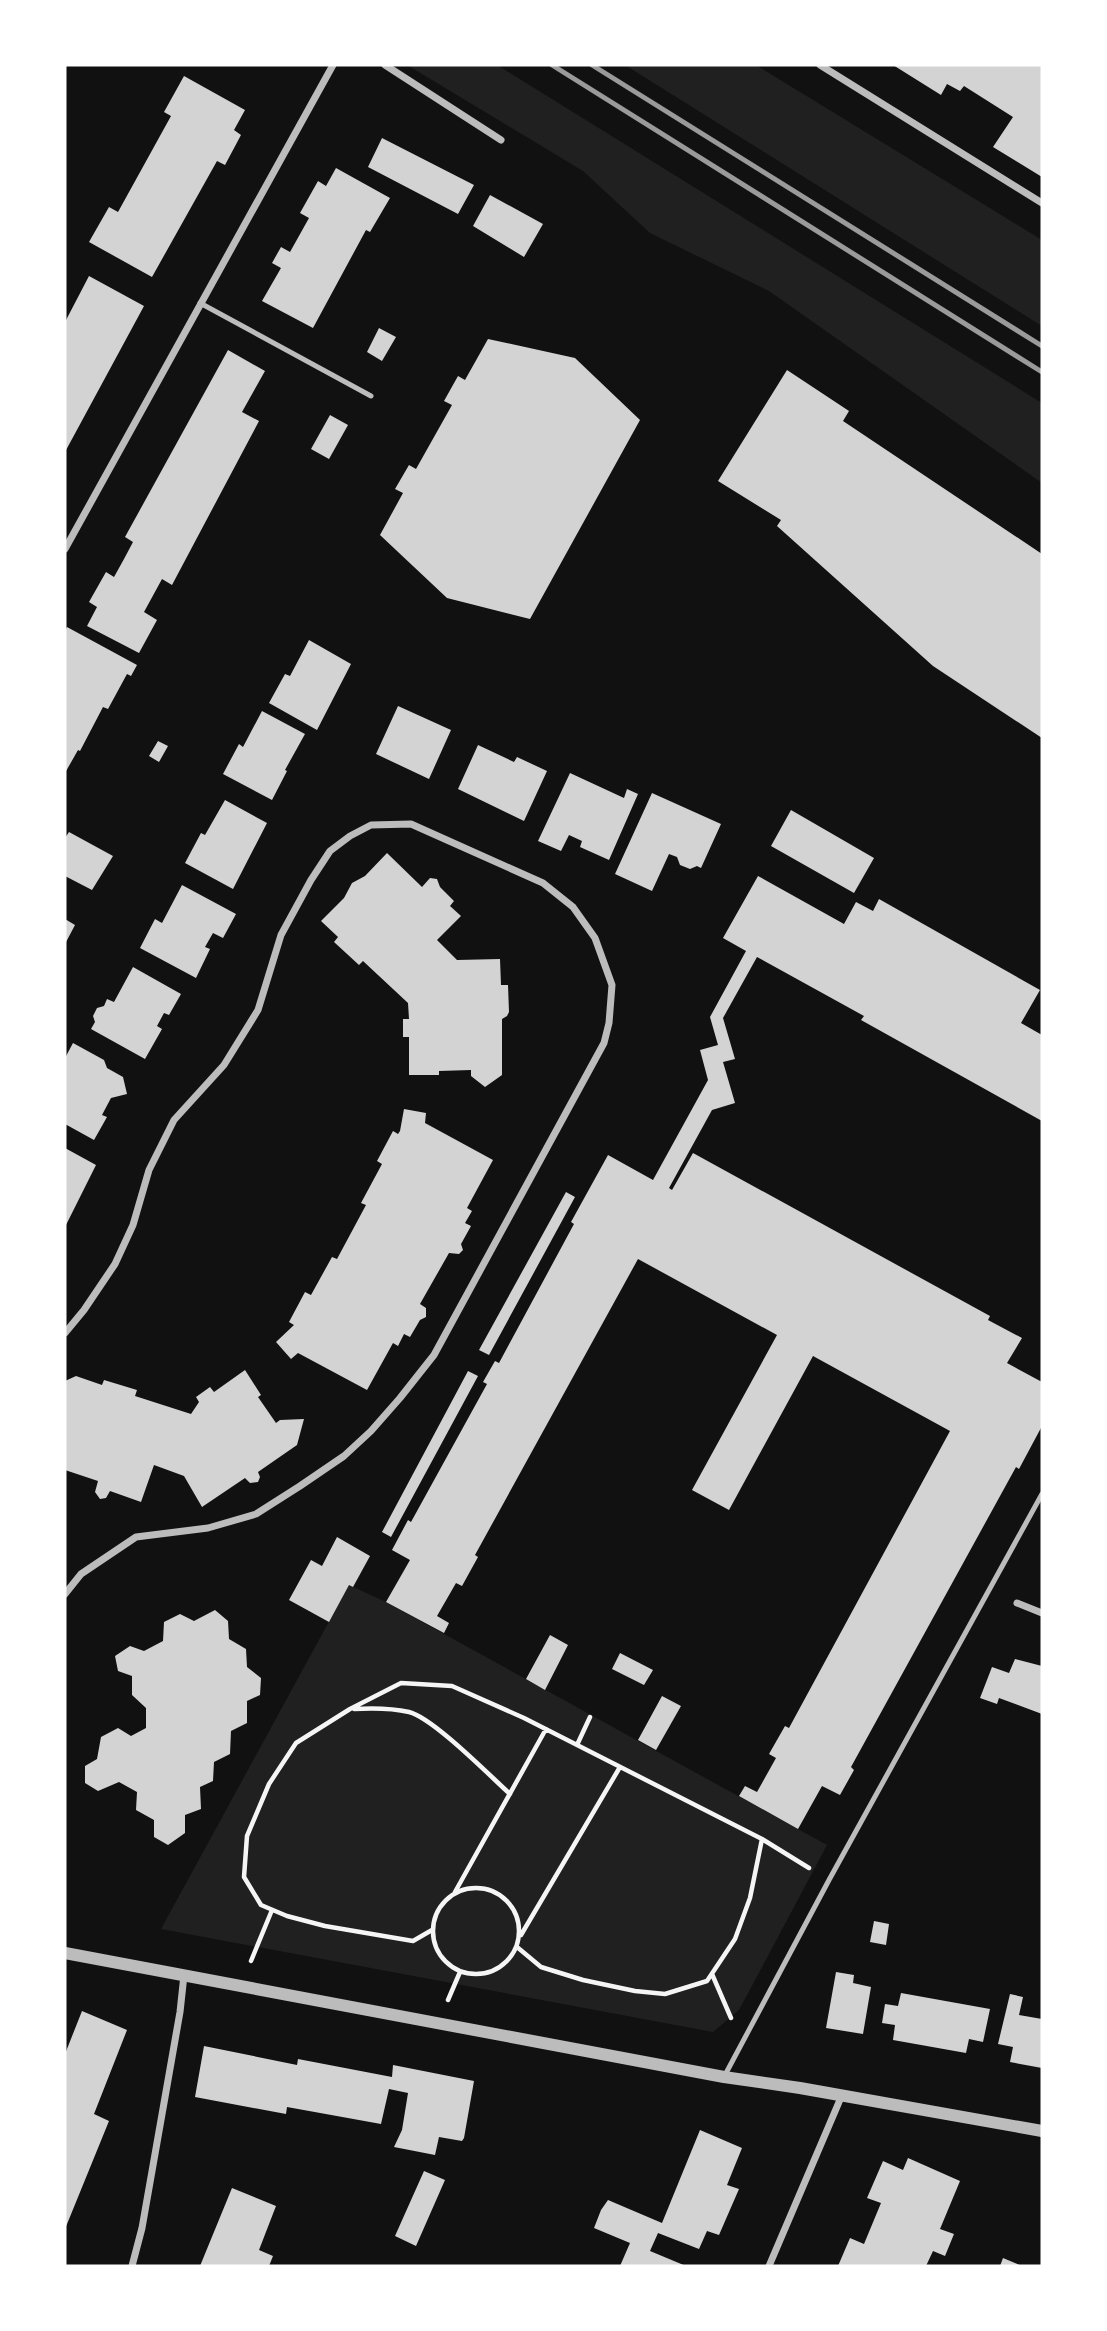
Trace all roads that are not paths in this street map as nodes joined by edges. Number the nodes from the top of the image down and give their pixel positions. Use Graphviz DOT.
graph roads {
  1 [pos="333,65"];
  2 [pos="385,65"];
  3 [pos="820,65"];
  4 [pos="501,139"];
  5 [pos="1042,203"];
  6 [pos="200,303"];
  7 [pos="371,396"];
  8 [pos="65,547"];
  9 [pos="65,1333"];
  10 [pos="1042,1494"];
  11 [pos="65,1594"];
  12 [pos="1017,1604"];
  13 [pos="1042,1613"];
  14 [pos="65,1953"];
  15 [pos="184,1975"];
  16 [pos="724,2077"];
  17 [pos="842,2095"];
  18 [pos="1042,2131"];
  19 [pos="132,2266"];
  20 [pos="769,2266"];
  1 -- 6 [label="street"];
  2 -- 4 [label="street"];
  3 -- 5 [label="street"];
  6 -- 7 [label="lane"];
  6 -- 8 [label="street"];
  9 -- 11 [label="street"];
  10 -- 16 [label="lane"];
  12 -- 13 [label="street"];
  14 -- 15 [label="street"];
  15 -- 16 [label="street"];
  15 -- 19 [label="street"];
  16 -- 17 [label="street"];
  17 -- 18 [label="street"];
  17 -- 20 [label="street"];
}
